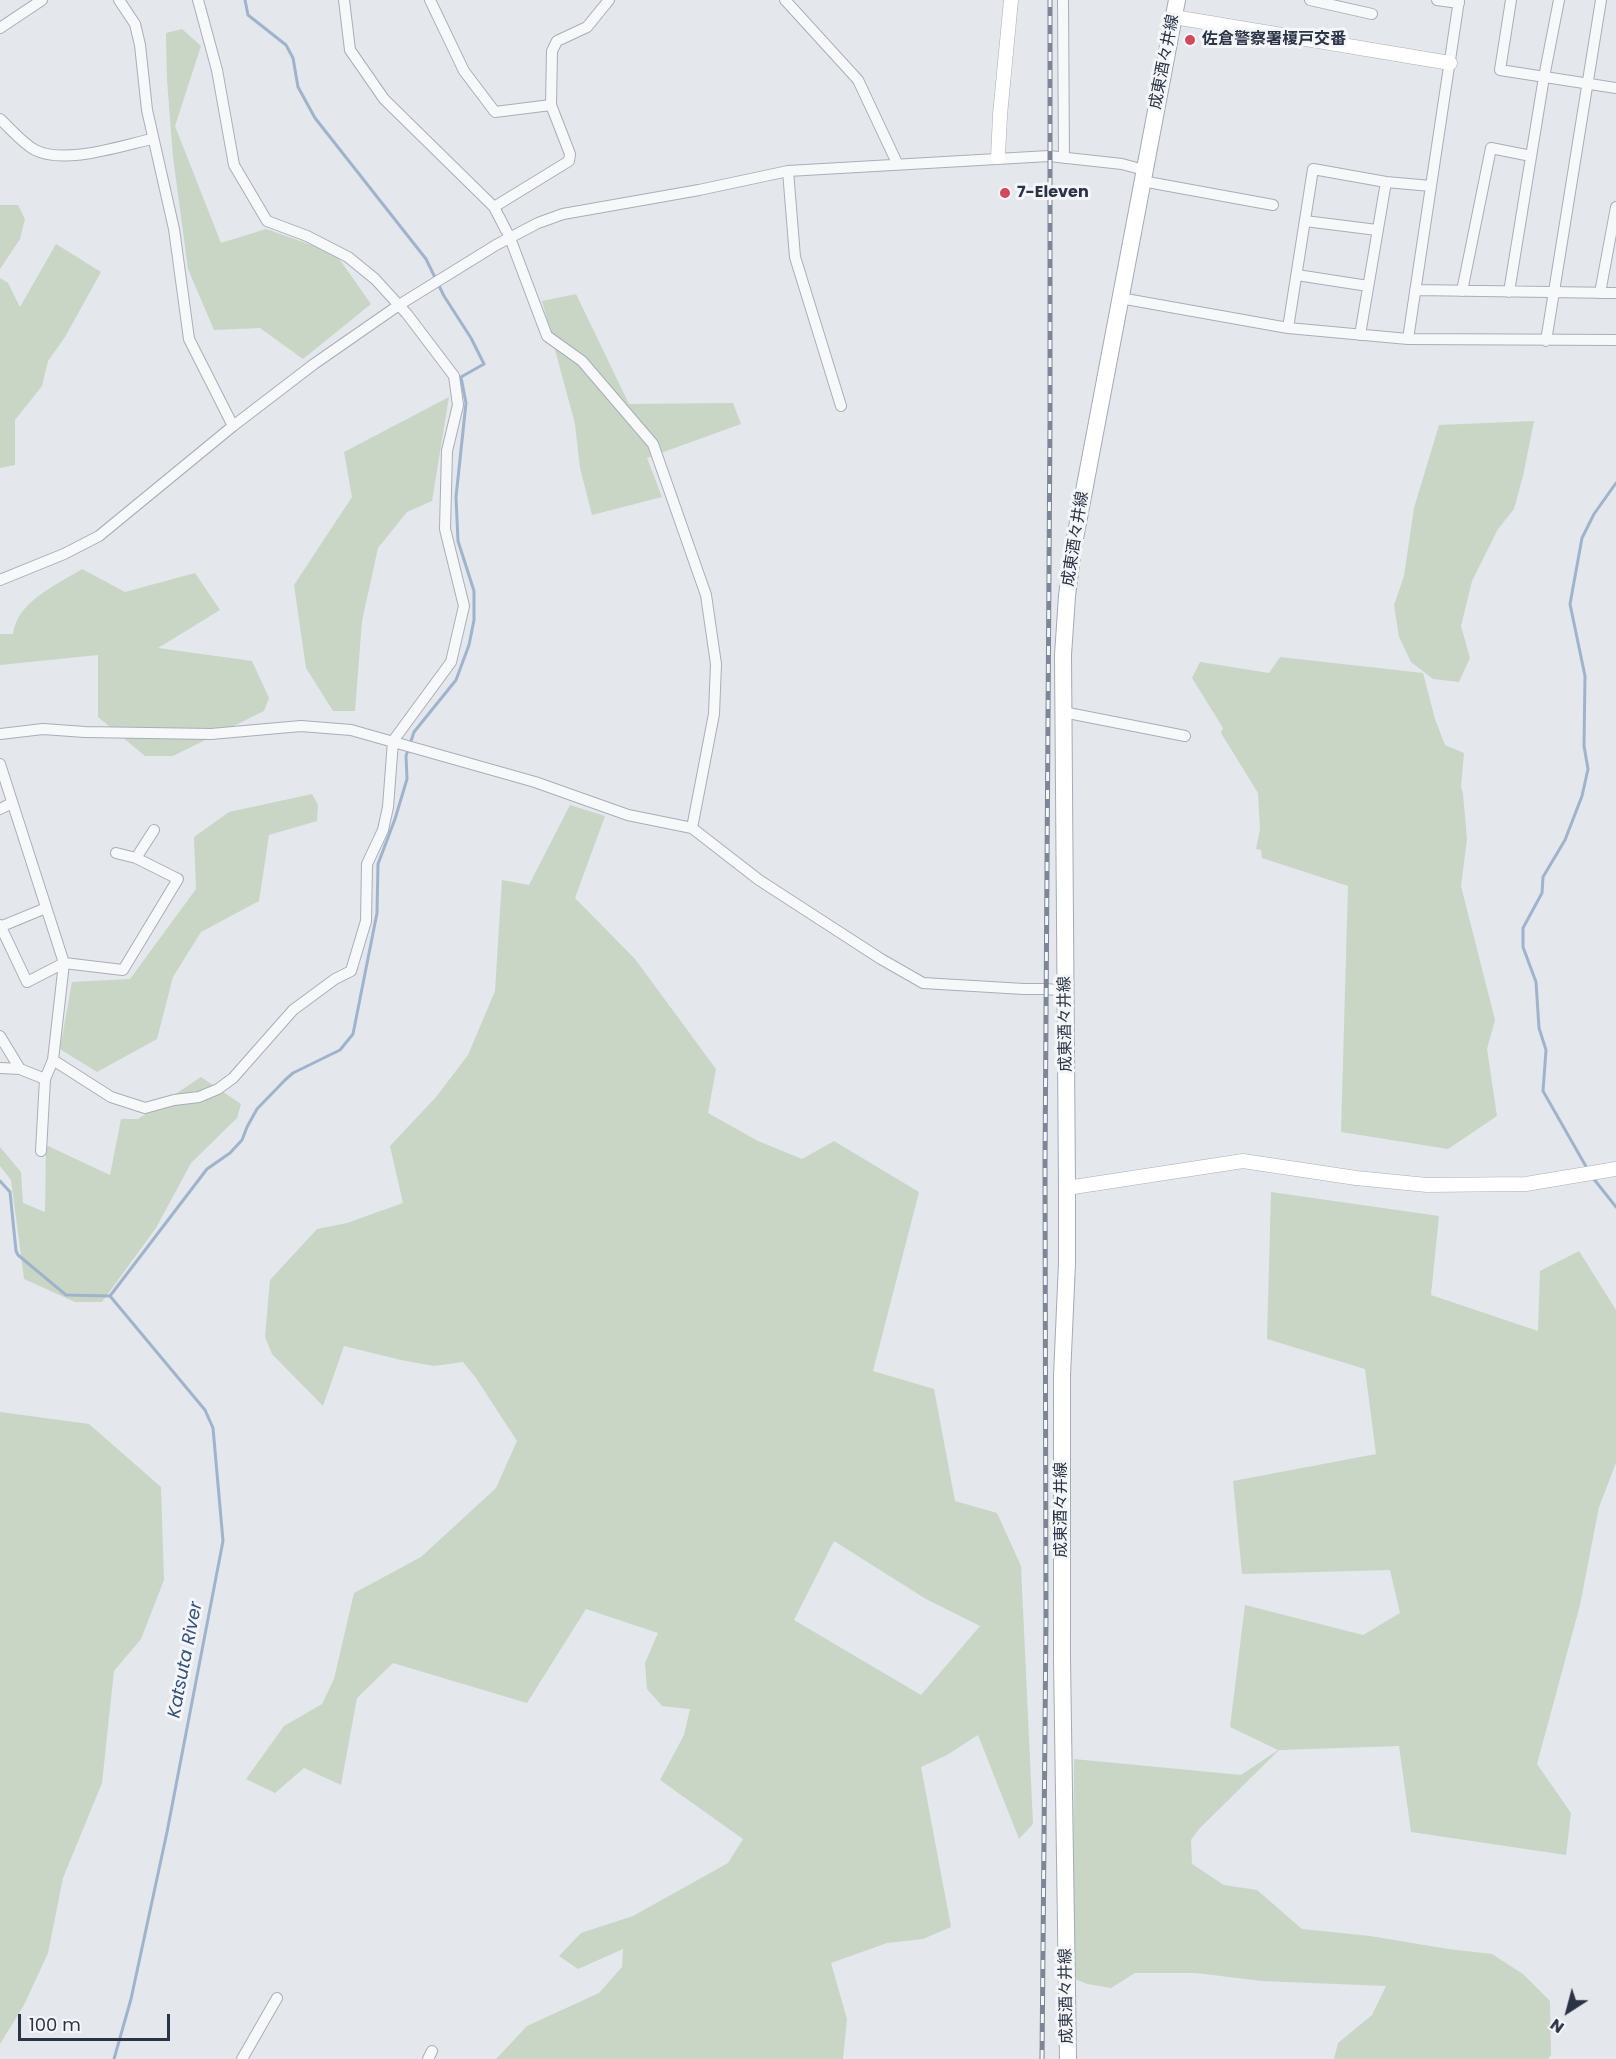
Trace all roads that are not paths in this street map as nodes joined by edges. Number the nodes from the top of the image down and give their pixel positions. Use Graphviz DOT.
graph roads {
  1 [pos="42,0"];
  2 [pos="119,0"];
  3 [pos="198,0"];
  4 [pos="344,0"];
  5 [pos="430,0"];
  6 [pos="609,0"];
  7 [pos="784,0"];
  8 [pos="1011,0"];
  9 [pos="1064,0"];
  10 [pos="1177,0"];
  11 [pos="1310,0"];
  12 [pos="1437,0"];
  13 [pos="1511,0"];
  14 [pos="1559,0"];
  15 [pos="1601,0"];
  16 [pos="1459,1"];
  17 [pos="1336,3"];
  18 [pos="1372,14"];
  19 [pos="1173,17"];
  20 [pos="0,28"];
  21 [pos="1450,63"];
  22 [pos="1544,76"];
  23 [pos="1589,84"];
  24 [pos="1616,88"];
  25 [pos="551,105"];
  26 [pos="0,119"];
  27 [pos="152,139"];
  28 [pos="1532,156"];
  29 [pos="998,158"];
  30 [pos="1064,158"];
  31 [pos="897,164"];
  32 [pos="788,171"];
  33 [pos="1143,176"];
  34 [pos="1386,182"];
  35 [pos="1431,186"];
  36 [pos="1274,205"];
  37 [pos="494,207"];
  38 [pos="1616,207"];
  39 [pos="1305,221"];
  40 [pos="1377,230"];
  41 [pos="510,238"];
  42 [pos="1297,275"];
  43 [pos="1368,286"];
  44 [pos="1415,290"];
  45 [pos="1462,291"];
  46 [pos="1509,292"];
  47 [pos="1553,292"];
  48 [pos="1600,293"];
  49 [pos="1616,293"];
  50 [pos="1120,298"];
  51 [pos="399,305"];
  52 [pos="1288,328"];
  53 [pos="1360,335"];
  54 [pos="1408,339"];
  55 [pos="1616,340"];
  56 [pos="1546,341"];
  57 [pos="841,406"];
  58 [pos="233,426"];
  59 [pos="0,580"];
  60 [pos="1063,712"];
  61 [pos="0,734"];
  62 [pos="1185,736"];
  63 [pos="393,741"];
  64 [pos="0,764"];
  65 [pos="12,803"];
  66 [pos="0,809"];
  67 [pos="692,828"];
  68 [pos="154,830"];
  69 [pos="116,853"];
  70 [pos="136,858"];
  71 [pos="46,908"];
  72 [pos="0,926"];
  73 [pos="64,963"];
  74 [pos="1065,991"];
  75 [pos="0,1036"];
  76 [pos="53,1060"];
  77 [pos="0,1068"];
  78 [pos="20,1070"];
  79 [pos="45,1079"];
  80 [pos="40,1151"];
  81 [pos="1616,1169"];
  82 [pos="1067,1188"];
  83 [pos="276,1998"];
  84 [pos="242,2059"];
  85 [pos="1068,2059"];
  1 -- 20 [label="street"];
  2 -- 27 [label="street"];
  3 -- 51 [label="street"];
  4 -- 37 [label="street"];
  5 -- 25 [label="street"];
  6 -- 25 [label="street"];
  7 -- 31 [label="street"];
  8 -- 29 [label="street"];
  9 -- 30 [label="street"];
  10 -- 19 [label="main road, 成東酒々井線"];
  11 -- 17 [label="street"];
  12 -- 16 [label="street"];
  13 -- 22 [label="street"];
  14 -- 22 [label="street"];
  15 -- 23 [label="street"];
  16 -- 21 [label="street"];
  17 -- 18 [label="street"];
  19 -- 21 [label="street"];
  19 -- 33 [label="main road, 成東酒々井線"];
  21 -- 35 [label="street"];
  22 -- 23 [label="street"];
  22 -- 28 [label="street"];
  23 -- 24 [label="street"];
  23 -- 47 [label="street"];
  25 -- 37 [label="street"];
  26 -- 27 [label="street"];
  27 -- 58 [label="street"];
  28 -- 45 [label="street"];
  28 -- 46 [label="street"];
  29 -- 30 [label="street"];
  29 -- 31 [label="street"];
  30 -- 33 [label="street"];
  31 -- 32 [label="street"];
  32 -- 41 [label="street"];
  32 -- 57 [label="street"];
  33 -- 36 [label="street"];
  33 -- 50 [label="main road, 成東酒々井線"];
  34 -- 35 [label="street"];
  34 -- 39 [label="street"];
  34 -- 40 [label="street"];
  35 -- 44 [label="street"];
  37 -- 41 [label="street"];
  38 -- 48 [label="street"];
  39 -- 40 [label="street"];
  39 -- 42 [label="street"];
  40 -- 43 [label="street"];
  41 -- 51 [label="street"];
  41 -- 67 [label="street"];
  42 -- 43 [label="street"];
  42 -- 52 [label="street"];
  43 -- 53 [label="street"];
  44 -- 45 [label="street"];
  44 -- 54 [label="street"];
  45 -- 46 [label="street"];
  46 -- 47 [label="street"];
  47 -- 48 [label="street"];
  47 -- 56 [label="street"];
  48 -- 49 [label="street"];
  50 -- 52 [label="street"];
  50 -- 60 [label="main road, 成東酒々井線"];
  51 -- 58 [label="street"];
  51 -- 63 [label="street"];
  52 -- 53 [label="street"];
  53 -- 54 [label="street"];
  54 -- 56 [label="street"];
  55 -- 56 [label="street"];
  58 -- 59 [label="street"];
  60 -- 62 [label="street"];
  60 -- 74 [label="main road, 成東酒々井線"];
  61 -- 63 [label="street"];
  63 -- 67 [label="street"];
  63 -- 76 [label="street"];
  64 -- 65 [label="street"];
  65 -- 66 [label="street"];
  65 -- 71 [label="street"];
  67 -- 74 [label="street"];
  68 -- 70 [label="street"];
  69 -- 70 [label="street"];
  70 -- 73 [label="street"];
  71 -- 72 [label="street"];
  71 -- 73 [label="street"];
  72 -- 73 [label="street"];
  73 -- 76 [label="street"];
  74 -- 82 [label="main road, 成東酒々井線"];
  75 -- 78 [label="street"];
  76 -- 79 [label="street"];
  77 -- 78 [label="street"];
  78 -- 79 [label="street"];
  79 -- 80 [label="street"];
  81 -- 82 [label="street"];
  82 -- 85 [label="main road, 成東酒々井線"];
  83 -- 84 [label="street"];
}
